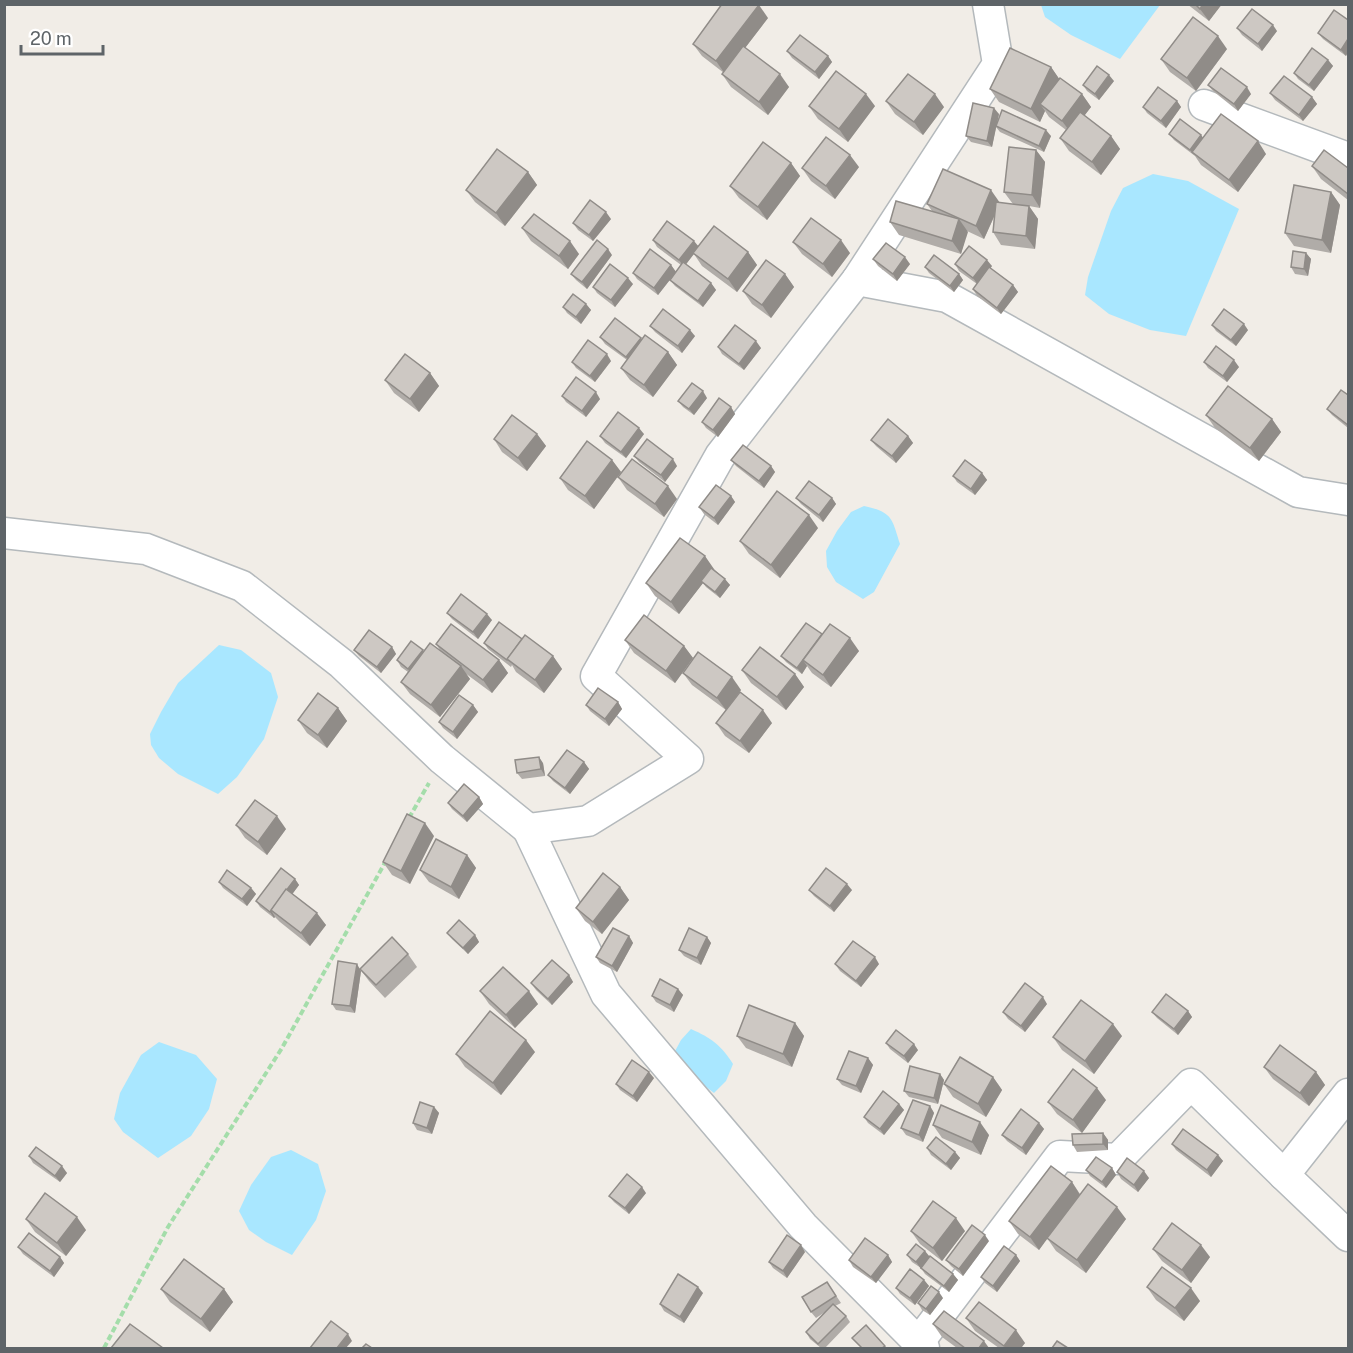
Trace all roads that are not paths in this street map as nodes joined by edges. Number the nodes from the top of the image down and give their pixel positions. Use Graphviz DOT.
graph roads {
  1 [pos="988,4"];
  2 [pos="1204,105"];
  3 [pos="1348,158"];
  4 [pos="857,280"];
  5 [pos="1348,500"];
  6 [pos="4,533"];
  7 [pos="528,829"];
  8 [pos="1348,1094"];
  9 [pos="1284,1175"];
  10 [pos="1348,1236"];
  11 [pos="921,1346"];
  1 -- 4 [label="street"];
  2 -- 3 [label="street"];
  4 -- 5 [label="street"];
  4 -- 7 [label="street"];
  6 -- 7 [label="street"];
  7 -- 11 [label="street"];
  8 -- 9 [label="street"];
  9 -- 10 [label="street"];
  9 -- 11 [label="street"];
}
